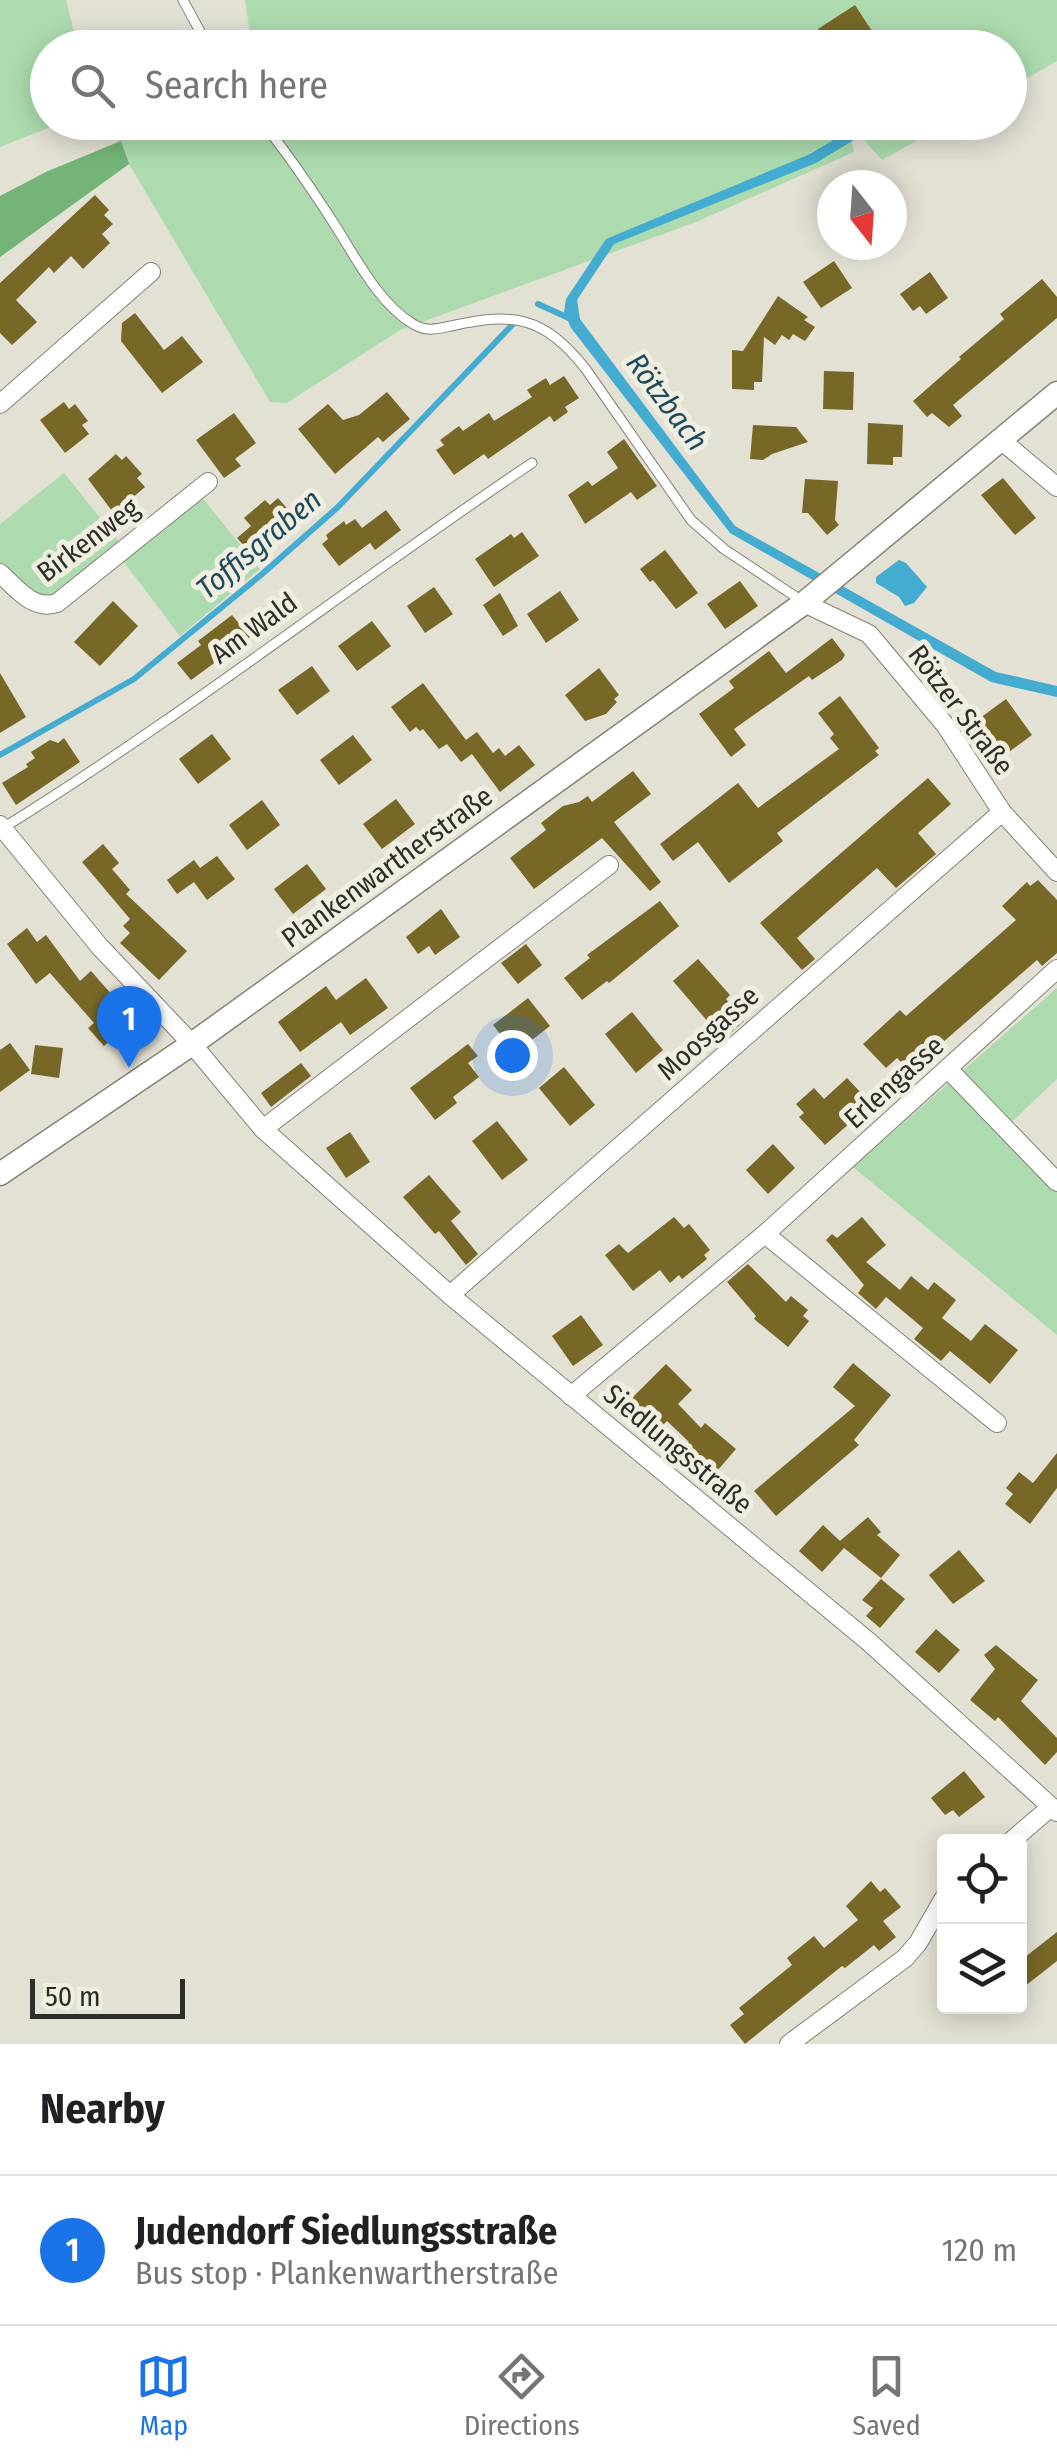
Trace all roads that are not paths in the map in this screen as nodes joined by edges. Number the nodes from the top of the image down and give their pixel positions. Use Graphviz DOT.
graph roads {
  1 [pos="183,0"];
  2 [pos="199,30"];
  3 [pos="275,140"];
  4 [pos="151,272"];
  5 [pos="1057,393"];
  6 [pos="0,404"];
  7 [pos="1002,441"];
  8 [pos="532,463"];
  9 [pos="208,482"];
  10 [pos="1057,487"];
  11 [pos="0,573"];
  12 [pos="812,597"];
  13 [pos="1002,812"];
  14 [pos="1,828"];
  15 [pos="609,865"];
  16 [pos="1057,872"];
  17 [pos="1057,969"];
  18 [pos="192,1044"];
  19 [pos="949,1070"];
  20 [pos="264,1129"];
  21 [pos="0,1174"];
  22 [pos="1057,1182"];
  23 [pos="765,1234"];
  24 [pos="450,1294"];
  25 [pos="570,1396"];
  26 [pos="996,1423"];
  27 [pos="1054,1809"];
  28 [pos="1021,1834"];
  29 [pos="937,1910"];
  30 [pos="789,2044"];
  1 -- 2 [label="lane"];
  3 -- 12 [label="lane"];
  4 -- 6 [label="street"];
  5 -- 7 [label="main road, Plankenwartherstraße"];
  7 -- 10 [label="street"];
  7 -- 12 [label="main road, Plankenwartherstraße"];
  8 -- 14 [label="lane, Am Wald"];
  9 -- 11 [label="street, Birkenweg"];
  12 -- 13 [label="street, Rötzer Straße"];
  12 -- 18 [label="main road, Plankenwartherstraße"];
  13 -- 16 [label="street, Rötzer Straße"];
  13 -- 24 [label="street, Moosgasse"];
  14 -- 18 [label="street, Siedlungsstraße"];
  15 -- 20 [label="street"];
  17 -- 19 [label="street, Erlengasse"];
  18 -- 20 [label="street, Siedlungsstraße"];
  18 -- 21 [label="main road, Plankenwartherstraße"];
  19 -- 22 [label="street"];
  19 -- 23 [label="street, Erlengasse"];
  20 -- 24 [label="street, Siedlungsstraße"];
  23 -- 25 [label="street, Erlengasse"];
  23 -- 26 [label="street"];
  24 -- 25 [label="street, Siedlungsstraße"];
  25 -- 27 [label="street, Siedlungsstraße"];
  27 -- 28 [label="street"];
  29 -- 30 [label="street"];
}
